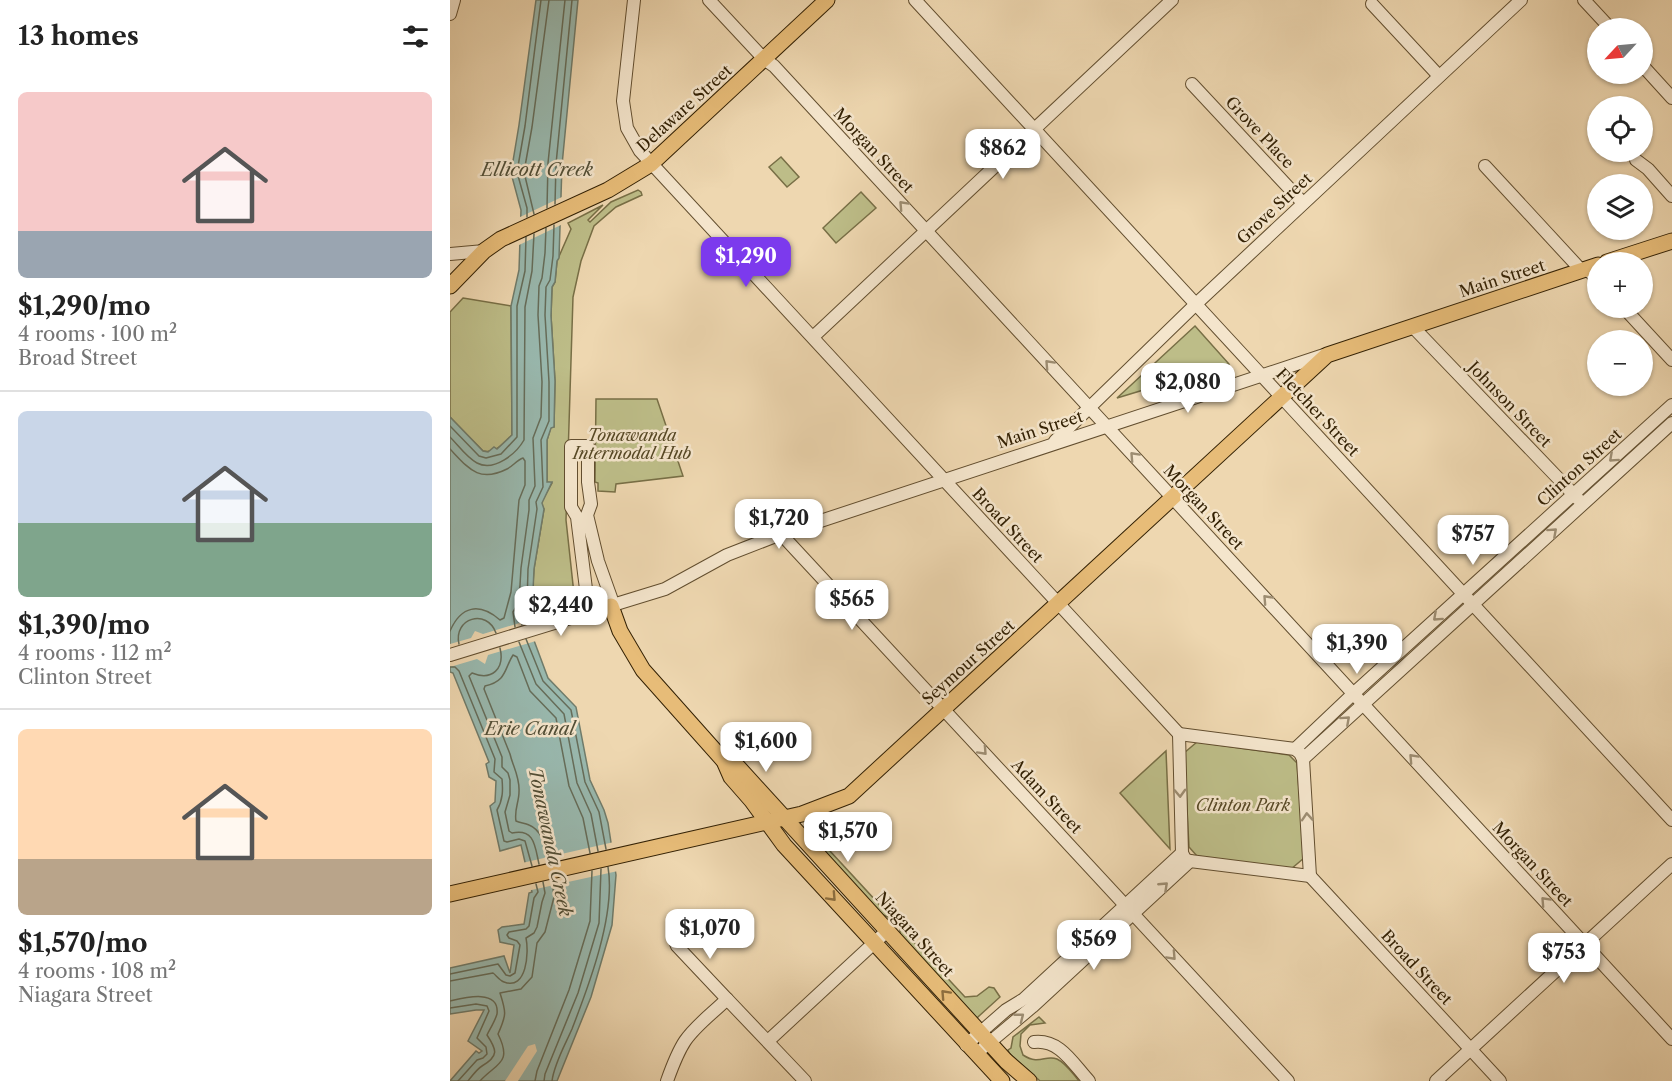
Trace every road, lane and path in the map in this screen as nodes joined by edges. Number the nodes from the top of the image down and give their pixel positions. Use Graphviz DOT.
graph roads {
  1 [pos="454,0"];
  2 [pos="634,0"];
  3 [pos="709,0"];
  4 [pos="827,0"];
  5 [pos="915,0"];
  6 [pos="1172,0"];
  7 [pos="1521,0"];
  8 [pos="1584,0"];
  9 [pos="1371,4"];
  10 [pos="450,14"];
  11 [pos="1601,18"];
  12 [pos="764,59"];
  13 [pos="1439,76"];
  14 [pos="1653,77"];
  15 [pos="1192,84"];
  16 [pos="1672,98"];
  17 [pos="1035,129"];
  18 [pos="1639,162"];
  19 [pos="651,164"];
  20 [pos="1485,166"];
  21 [pos="1672,196"];
  22 [pos="1303,203"];
  23 [pos="927,230"];
  24 [pos="1672,241"];
  25 [pos="484,251"];
  26 [pos="1637,252"];
  27 [pos="450,254"];
  28 [pos="1587,267"];
  29 [pos="1587,272"];
  30 [pos="450,286"];
  31 [pos="1196,304"];
  32 [pos="1633,318"];
  33 [pos="1413,327"];
  34 [pos="813,338"];
  35 [pos="1327,355"];
  36 [pos="1672,360"];
  37 [pos="1261,375"];
  38 [pos="1282,397"];
  39 [pos="1672,405"];
  40 [pos="1089,407"];
  41 [pos="1672,423"];
  42 [pos="1106,426"];
  43 [pos="1637,437"];
  44 [pos="1052,444"];
  45 [pos="1646,447"];
  46 [pos="943,480"];
  47 [pos="1574,494"];
  48 [pos="1173,497"];
  49 [pos="1583,504"];
  50 [pos="582,516"];
  51 [pos="781,534"];
  52 [pos="1517,546"];
  53 [pos="1527,556"];
  54 [pos="1464,594"];
  55 [pos="1058,604"];
  56 [pos="1473,604"];
  57 [pos="612,606"];
  58 [pos="592,612"];
  59 [pos="1408,644"];
  60 [pos="450,655"];
  61 [pos="1418,655"];
  62 [pos="1353,693"];
  63 [pos="1363,704"];
  64 [pos="944,708"];
  65 [pos="1179,734"];
  66 [pos="1299,754"];
  67 [pos="724,761"];
  68 [pos="785,818"];
  69 [pos="1672,820"];
  70 [pos="766,822"];
  71 [pos="1186,857"];
  72 [pos="1672,864"];
  73 [pos="1310,876"];
  74 [pos="451,893"];
  75 [pos="1129,910"];
  76 [pos="674,927"];
  77 [pos="887,931"];
  78 [pos="874,942"];
  79 [pos="1585,945"];
  80 [pos="727,999"];
  81 [pos="985,1037"];
  82 [pos="1672,1039"];
  83 [pos="768,1041"];
  84 [pos="1034,1042"];
  85 [pos="1471,1049"];
  86 [pos="971,1050"];
  87 [pos="667,1081"];
  88 [pos="805,1081"];
  89 [pos="1002,1081"];
  90 [pos="1029,1081"];
  91 [pos="1089,1081"];
  92 [pos="1288,1081"];
  93 [pos="1436,1081"];
  94 [pos="1500,1081"];
  1 -- 10 [label="street"];
  2 -- 19 [label="street, Broad Street"];
  3 -- 12 [label="street, Morgan Street"];
  4 -- 12 [label="main road, Delaware Street"];
  5 -- 17 [label="street, Fletcher Street"];
  6 -- 17 [label="street"];
  7 -- 13 [label="street, Grove Street"];
  8 -- 11 [label="street"];
  9 -- 13 [label="street"];
  12 -- 19 [label="main road, Delaware Street"];
  23 -- 12 [label="street, Morgan Street, one-way"];
  13 -- 22 [label="street, Grove Street"];
  14 -- 16 [label="street"];
  15 -- 22 [label="street, Grove Place"];
  17 -- 23 [label="street"];
  17 -- 31 [label="street, Fletcher Street"];
  18 -- 21 [label="street"];
  19 -- 25 [label="main road, Delaware Street"];
  19 -- 34 [label="street, Broad Street"];
  20 -- 28 [label="street"];
  22 -- 31 [label="street, Grove Street"];
  23 -- 34 [label="street"];
  40 -- 23 [label="street, Morgan Street, one-way"];
  24 -- 26 [label="main road"];
  25 -- 27 [label="street"];
  25 -- 30 [label="main road, Delaware Street"];
  29 -- 33 [label="main road, Main Street"];
  31 -- 37 [label="street, Fletcher Street"];
  31 -- 40 [label="street, Grove Street"];
  32 -- 36 [label="street"];
  33 -- 35 [label="main road, Main Street"];
  33 -- 47 [label="street, Johnson Street"];
  34 -- 46 [label="street, Broad Street"];
  35 -- 37 [label="street, Main Street"];
  35 -- 38 [label="main road, Seymour Street"];
  37 -- 38 [label="street, Fletcher Street"];
  37 -- 42 [label="street, Main Street"];
  38 -- 48 [label="main road, Seymour Street"];
  38 -- 54 [label="street, Fletcher Street"];
  39 -- 43 [label="street, Clinton Street"];
  40 -- 42 [label="street, Morgan Street"];
  40 -- 44 [label="street, Grove Street"];
  41 -- 45 [label="street, Clinton Street"];
  42 -- 44 [label="street, Main Street"];
  48 -- 42 [label="street, Morgan Street, one-way"];
  43 -- 45 [label="street, Clinton Street"];
  43 -- 47 [label="street, Clinton Street, one-way"];
  44 -- 46 [label="street, Main Street"];
  45 -- 49 [label="street, Clinton Street"];
  46 -- 51 [label="street, Main Street"];
  46 -- 55 [label="street, Broad Street"];
  47 -- 49 [label="street, Johnson Street"];
  47 -- 52 [label="street, Clinton Street"];
  48 -- 55 [label="main road, Seymour Street"];
  62 -- 48 [label="street, Morgan Street, one-way"];
  53 -- 49 [label="street, Clinton Street, one-way"];
  50 -- 50 [label="street"];
  50 -- 57 [label="street"];
  50 -- 58 [label="street"];
  51 -- 57 [label="street, Main Street"];
  51 -- 64 [label="street, Adam Street"];
  52 -- 53 [label="street"];
  52 -- 54 [label="street, Clinton Street"];
  53 -- 56 [label="street, Clinton Street"];
  54 -- 56 [label="street, Fletcher Street"];
  54 -- 59 [label="street, Clinton Street, one-way"];
  55 -- 64 [label="main road, Seymour Street"];
  55 -- 65 [label="street, Broad Street"];
  56 -- 61 [label="street, Clinton Street"];
  56 -- 69 [label="street, Fletcher Street"];
  57 -- 58 [label="street, Main Street"];
  57 -- 67 [label="main road, Niagara Street"];
  58 -- 60 [label="street, Main Street"];
  59 -- 61 [label="street"];
  59 -- 62 [label="street, Clinton Street"];
  61 -- 63 [label="street, Clinton Street"];
  62 -- 63 [label="street, Morgan Street"];
  62 -- 66 [label="street, Clinton Street"];
  66 -- 63 [label="street, Clinton Street, one-way"];
  79 -- 63 [label="street, Morgan Street, one-way"];
  64 -- 68 [label="main road, Seymour Street"];
  64 -- 75 [label="street, Adam Street, one-way"];
  65 -- 66 [label="street"];
  65 -- 71 [label="street, one-way"];
  73 -- 66 [label="street, one-way"];
  67 -- 68 [label="main road, Niagara Street"];
  67 -- 70 [label="main road, Niagara Street"];
  68 -- 70 [label="main road, Seymour Street"];
  68 -- 77 [label="main road, Niagara Street"];
  70 -- 74 [label="main road, Seymour Street"];
  70 -- 78 [label="main road, Niagara Street, one-way"];
  71 -- 73 [label="street"];
  71 -- 75 [label="street"];
  72 -- 79 [label="street"];
  73 -- 85 [label="street, Broad Street"];
  75 -- 81 [label="street"];
  75 -- 92 [label="street, Adam Street, one-way"];
  76 -- 80 [label="street"];
  77 -- 78 [label="street"];
  81 -- 77 [label="main road, Niagara Street, one-way"];
  78 -- 83 [label="street"];
  78 -- 86 [label="main road, Niagara Street"];
  79 -- 82 [label="street, Morgan Street"];
  79 -- 85 [label="street"];
  80 -- 83 [label="street"];
  80 -- 87 [label="street"];
  81 -- 86 [label="street"];
  81 -- 90 [label="main road, Niagara Street"];
  83 -- 88 [label="street"];
  84 -- 91 [label="street"];
  85 -- 93 [label="street"];
  85 -- 94 [label="street, Broad Street"];
  86 -- 89 [label="main road, Niagara Street"];
}
